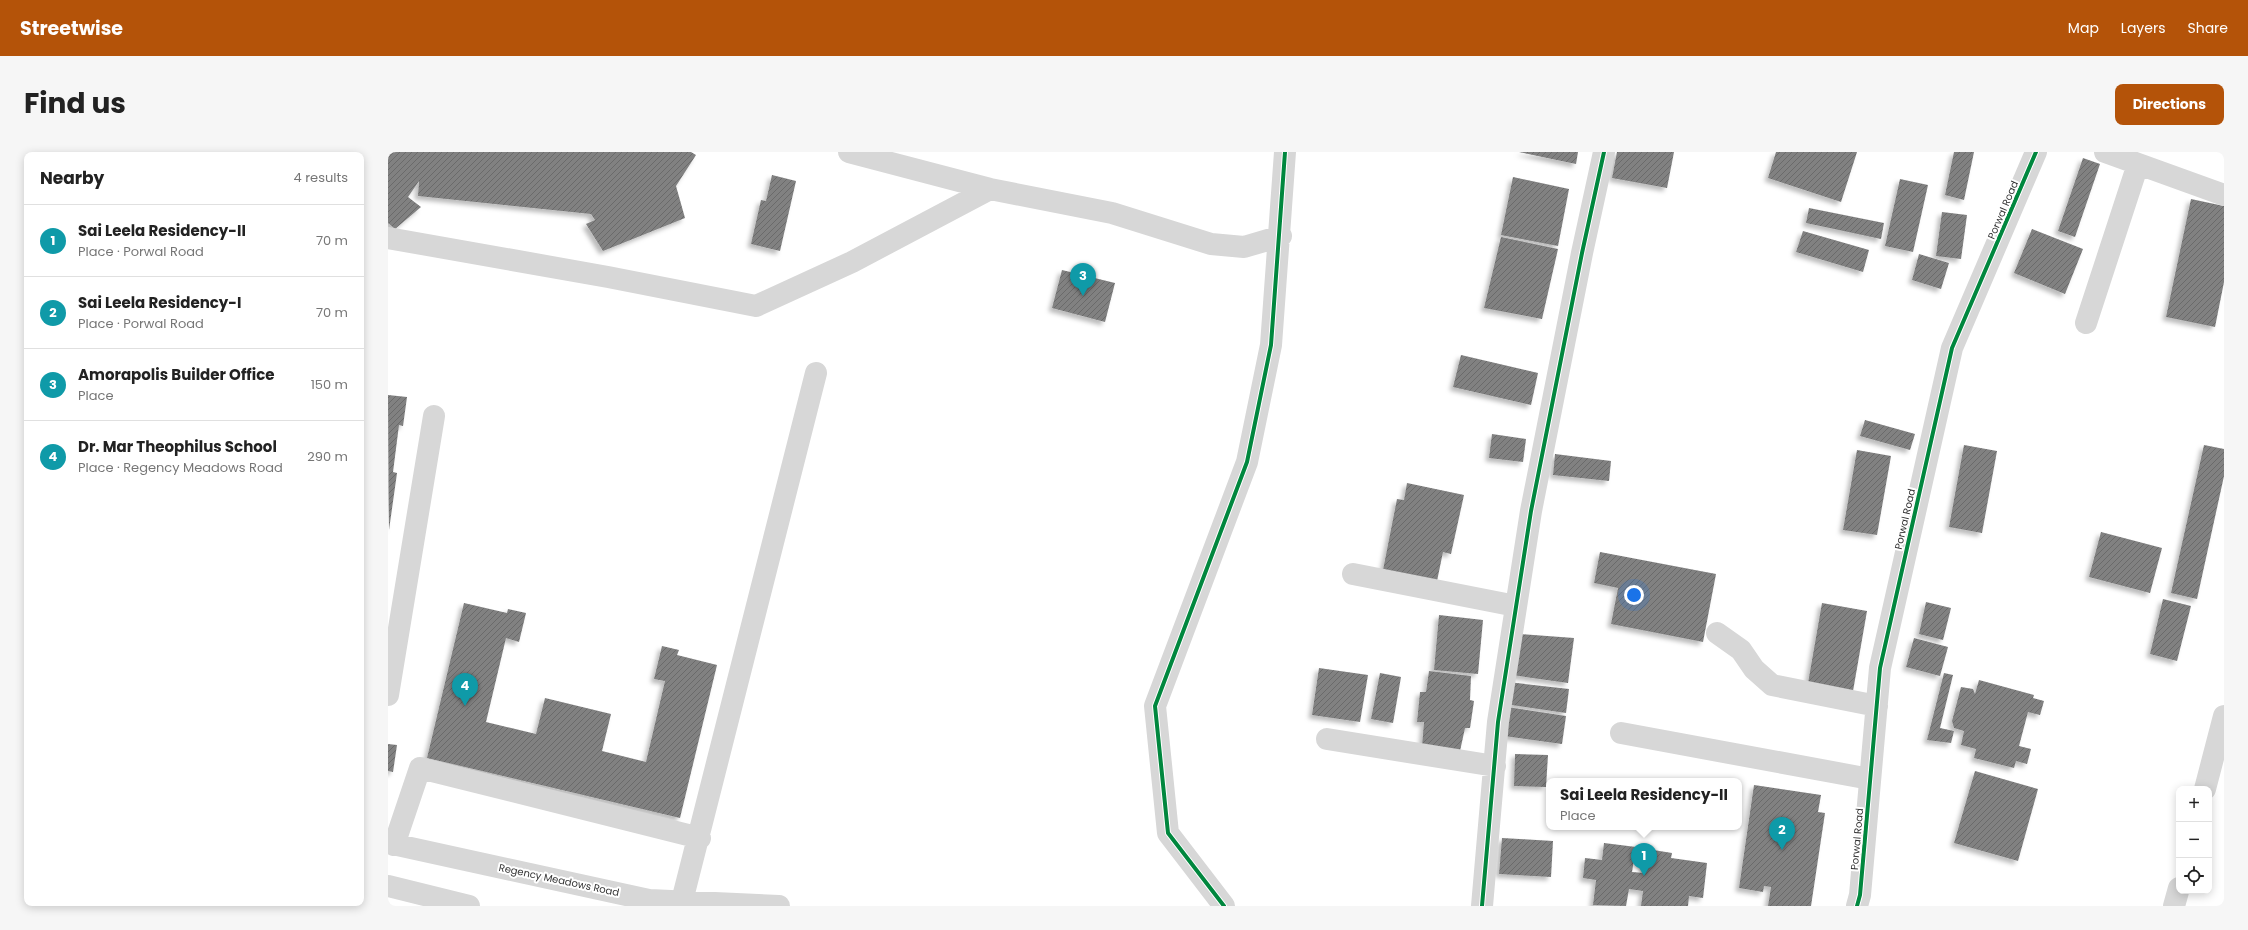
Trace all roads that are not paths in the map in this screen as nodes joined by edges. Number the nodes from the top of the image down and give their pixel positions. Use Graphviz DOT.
graph roads {
  1 [pos="850,152"];
  2 [pos="1285,152"];
  3 [pos="1604,152"];
  4 [pos="2036,152"];
  5 [pos="2106,152"];
  6 [pos="2138,164"];
  7 [pos="990,189"];
  8 [pos="2224,195"];
  9 [pos="1280,236"];
  10 [pos="388,238"];
  11 [pos="2086,323"];
  12 [pos="816,373"];
  13 [pos="434,416"];
  14 [pos="1354,574"];
  15 [pos="1516,606"];
  16 [pos="1717,633"];
  17 [pos="388,695"];
  18 [pos="1877,706"];
  19 [pos="2224,716"];
  20 [pos="1620,733"];
  21 [pos="1327,739"];
  22 [pos="1495,766"];
  23 [pos="1870,779"];
  24 [pos="2206,786"];
  25 [pos="700,838"];
  26 [pos="391,844"];
  27 [pos="388,886"];
  28 [pos="2177,894"];
  29 [pos="682,901"];
  30 [pos="438,903"];
  31 [pos="468,906"];
  32 [pos="779,906"];
  33 [pos="1224,906"];
  34 [pos="1482,906"];
  35 [pos="1857,906"];
  36 [pos="2174,906"];
  1 -- 7 [label="street"];
  2 -- 9 [label="street"];
  3 -- 15 [label="street"];
  4 -- 18 [label="street, Porwal Road"];
  5 -- 6 [label="street"];
  6 -- 8 [label="street"];
  6 -- 11 [label="street"];
  7 -- 9 [label="street"];
  7 -- 10 [label="street"];
  9 -- 33 [label="street"];
  12 -- 25 [label="street"];
  13 -- 17 [label="street"];
  14 -- 15 [label="street"];
  15 -- 22 [label="street"];
  16 -- 18 [label="street"];
  18 -- 23 [label="street, Porwal Road"];
  19 -- 24 [label="street"];
  20 -- 23 [label="street"];
  21 -- 22 [label="street"];
  22 -- 34 [label="street"];
  23 -- 35 [label="street, Porwal Road"];
  25 -- 26 [label="street"];
  25 -- 29 [label="street"];
  26 -- 29 [label="street, Regency Meadows Road"];
  27 -- 30 [label="street"];
  28 -- 36 [label="street"];
  29 -- 32 [label="street, Regency Meadows Road"];
  30 -- 31 [label="street"];
}
